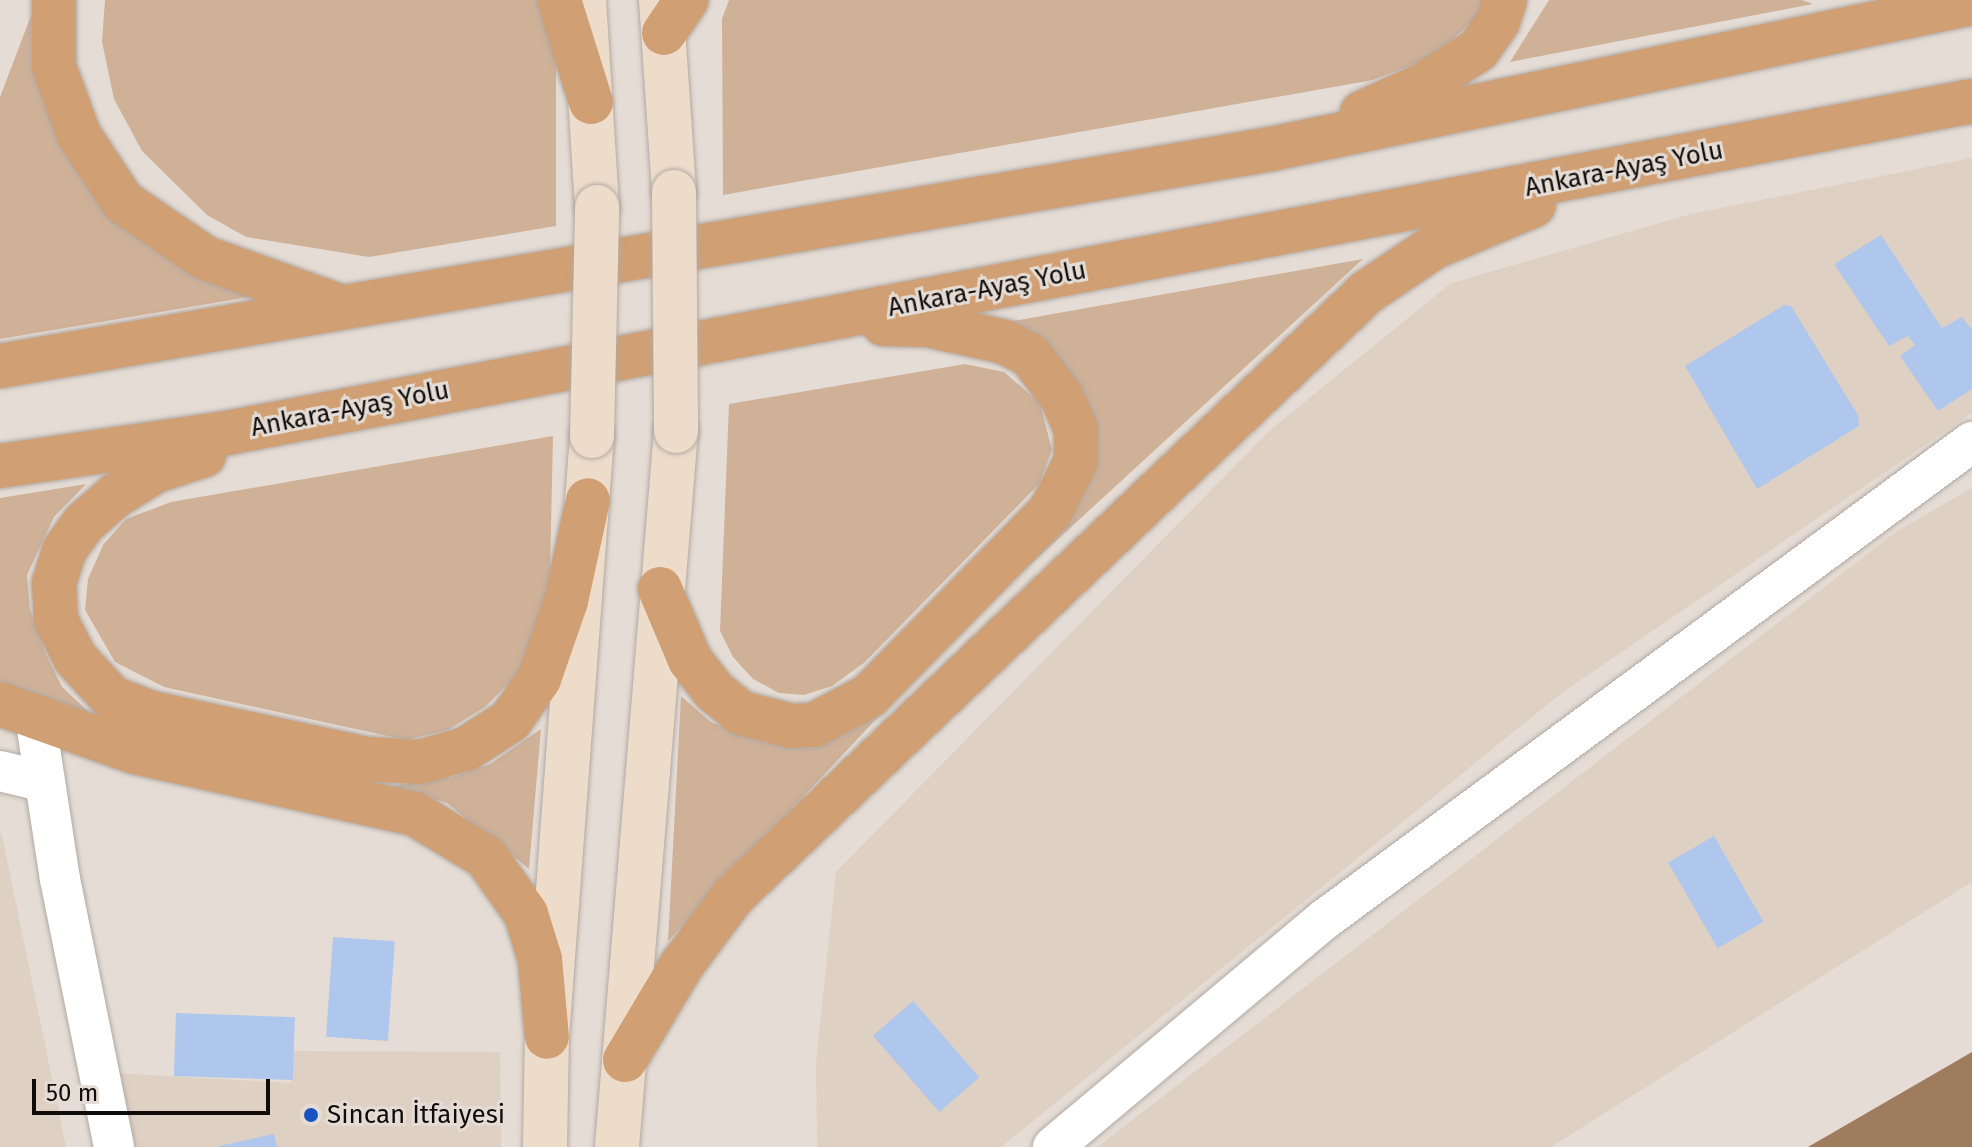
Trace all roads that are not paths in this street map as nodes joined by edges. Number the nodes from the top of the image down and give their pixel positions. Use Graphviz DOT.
graph roads {
  1 [pos="54,0"];
  2 [pos="559,0"];
  3 [pos="584,0"];
  4 [pos="1505,0"];
  5 [pos="1972,3"];
  6 [pos="670,11"];
  7 [pos="1972,101"];
  8 [pos="591,102"];
  9 [pos="1271,149"];
  10 [pos="1616,171"];
  11 [pos="342,307"];
  12 [pos="813,322"];
  13 [pos="0,366"];
  14 [pos="345,409"];
  15 [pos="1972,442"];
  16 [pos="0,466"];
  17 [pos="588,500"];
  18 [pos="660,589"];
  19 [pos="17,710"];
  20 [pos="0,771"];
  21 [pos="45,782"];
  22 [pos="547,1037"];
  23 [pos="625,1060"];
  24 [pos="114,1147"];
  25 [pos="545,1147"];
  26 [pos="617,1147"];
  27 [pos="1053,1147"];
  1 -- 11 [label="highway"];
  2 -- 8 [label="highway"];
  3 -- 8 [label="main road"];
  4 -- 9 [label="highway"];
  5 -- 9 [label="highway"];
  6 -- 18 [label="main road, bridge"];
  7 -- 10 [label="highway, Ankara-Ayaş Yolu"];
  8 -- 17 [label="main road, bridge"];
  9 -- 11 [label="highway"];
  10 -- 12 [label="highway, Ankara-Ayaş Yolu"];
  10 -- 23 [label="highway"];
  11 -- 13 [label="highway"];
  12 -- 14 [label="highway, Ankara-Ayaş Yolu"];
  12 -- 18 [label="highway"];
  14 -- 16 [label="highway, Ankara-Ayaş Yolu"];
  14 -- 17 [label="highway"];
  15 -- 27 [label="street"];
  17 -- 22 [label="main road"];
  18 -- 23 [label="main road"];
  19 -- 21 [label="street"];
  19 -- 22 [label="highway"];
  20 -- 21 [label="street"];
  21 -- 24 [label="street"];
  22 -- 25 [label="main road"];
  23 -- 26 [label="main road"];
}
